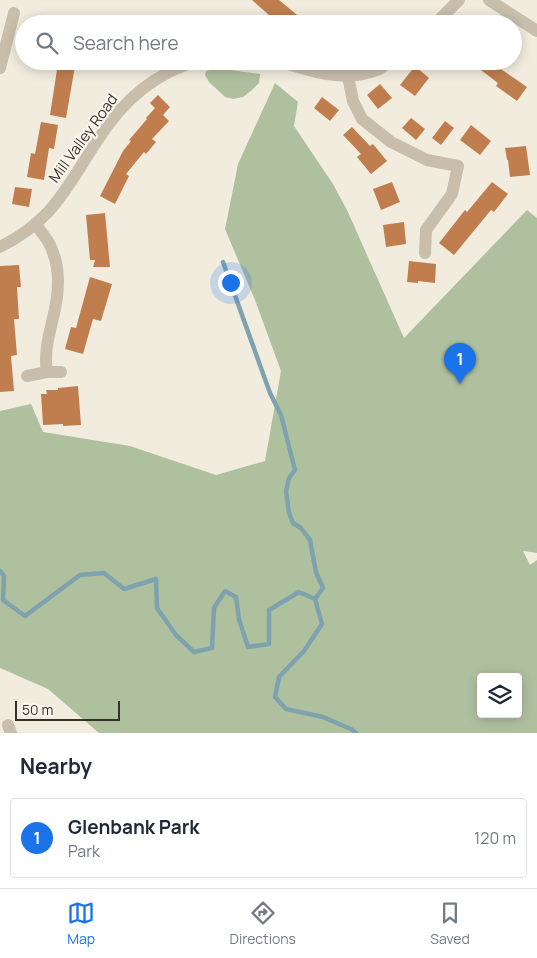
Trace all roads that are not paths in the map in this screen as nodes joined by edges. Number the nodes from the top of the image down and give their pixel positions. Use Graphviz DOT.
graph roads {
  1 [pos="459,0"];
  2 [pos="489,0"];
  3 [pos="14,13"];
  4 [pos="444,15"];
  5 [pos="512,15"];
  6 [pos="522,21"];
  7 [pos="537,31"];
  8 [pos="5,32"];
  9 [pos="0,68"];
  10 [pos="174,70"];
  11 [pos="307,70"];
  12 [pos="379,70"];
  13 [pos="348,76"];
  14 [pos="35,224"];
  15 [pos="0,246"];
  16 [pos="425,253"];
  17 [pos="47,372"];
  18 [pos="61,372"];
  19 [pos="27,376"];
  1 -- 4 [label="street"];
  2 -- 5 [label="street"];
  3 -- 8 [label="street"];
  6 -- 7 [label="street"];
  8 -- 9 [label="street"];
  10 -- 14 [label="street, Mill Valley Road"];
  11 -- 13 [label="street"];
  12 -- 13 [label="street"];
  13 -- 16 [label="street"];
  14 -- 15 [label="street, Mill Valley Road"];
  14 -- 17 [label="street"];
  17 -- 18 [label="street"];
  17 -- 19 [label="street"];
}
